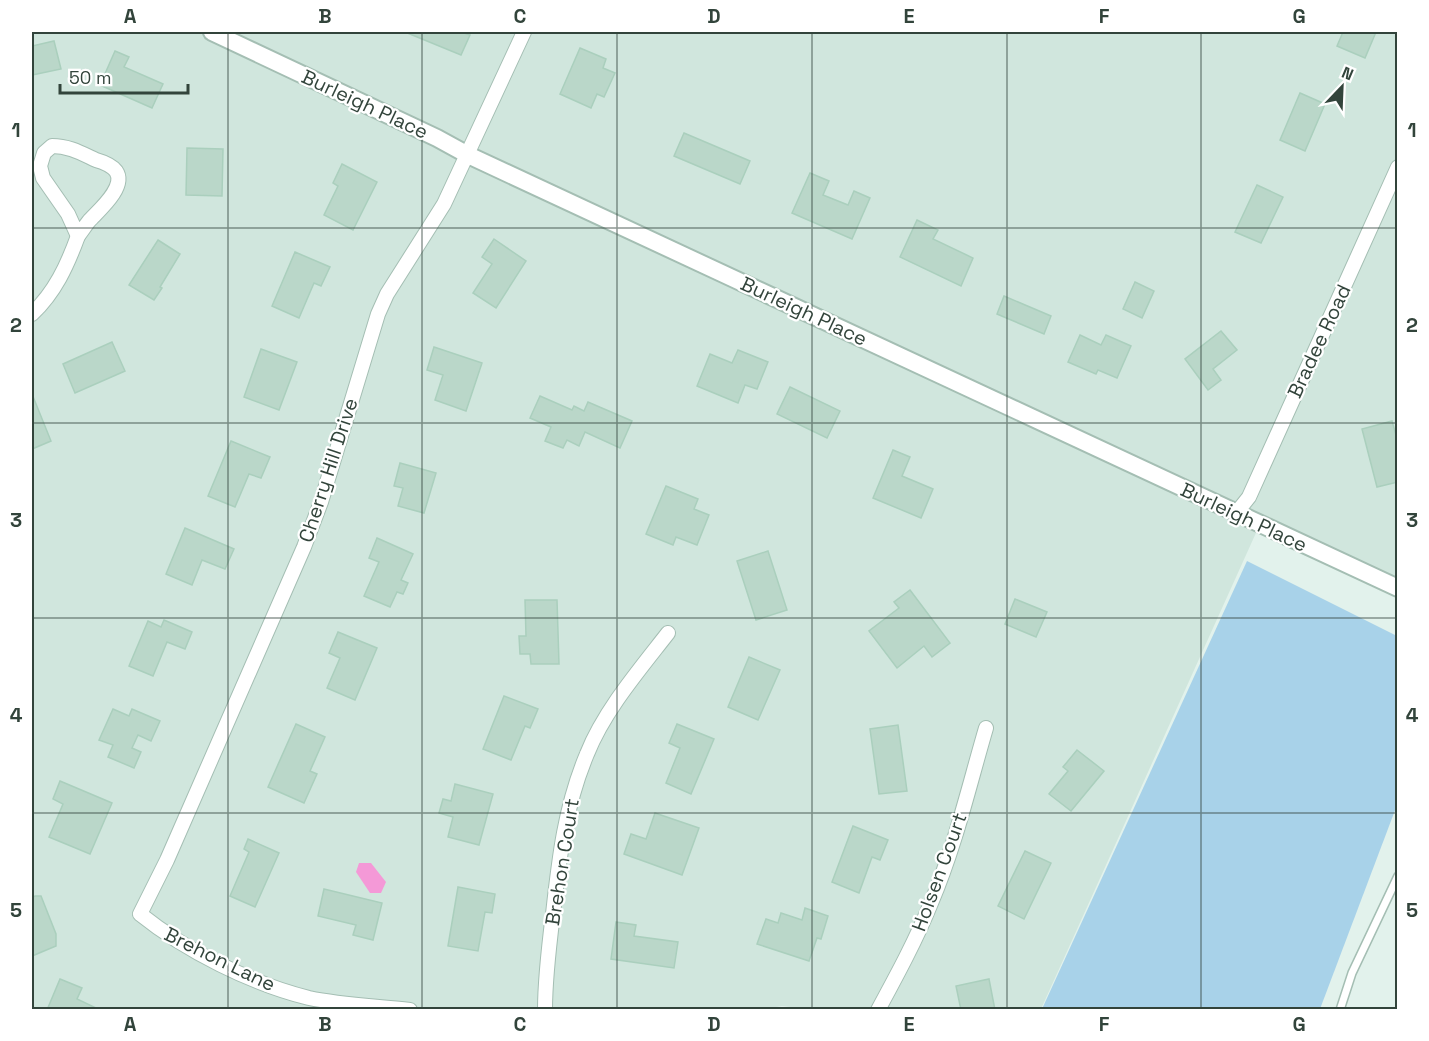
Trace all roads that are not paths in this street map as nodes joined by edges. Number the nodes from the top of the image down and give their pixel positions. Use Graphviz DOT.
graph roads {
  1 [pos="212,32"];
  2 [pos="524,32"];
  3 [pos="468,155"];
  4 [pos="1398,167"];
  5 [pos="78,236"];
  6 [pos="32,314"];
  7 [pos="1237,512"];
  8 [pos="1398,588"];
  9 [pos="668,633"];
  10 [pos="986,728"];
  11 [pos="1398,876"];
  12 [pos="140,914"];
  13 [pos="410,1010"];
  14 [pos="545,1010"];
  15 [pos="878,1010"];
  16 [pos="1340,1010"];
  1 -- 3 [label="street, Burleigh Place"];
  2 -- 3 [label="street, Cherry Hill Drive"];
  3 -- 7 [label="street, Burleigh Place"];
  3 -- 12 [label="street, Cherry Hill Drive"];
  4 -- 7 [label="street, Bradee Road"];
  5 -- 5 [label="street"];
  5 -- 6 [label="street"];
  7 -- 8 [label="street, Burleigh Place"];
  9 -- 14 [label="street, Brehon Court"];
  10 -- 15 [label="street, Holsen Court"];
  11 -- 16 [label="lane"];
  12 -- 13 [label="street, Brehon Lane"];
}
